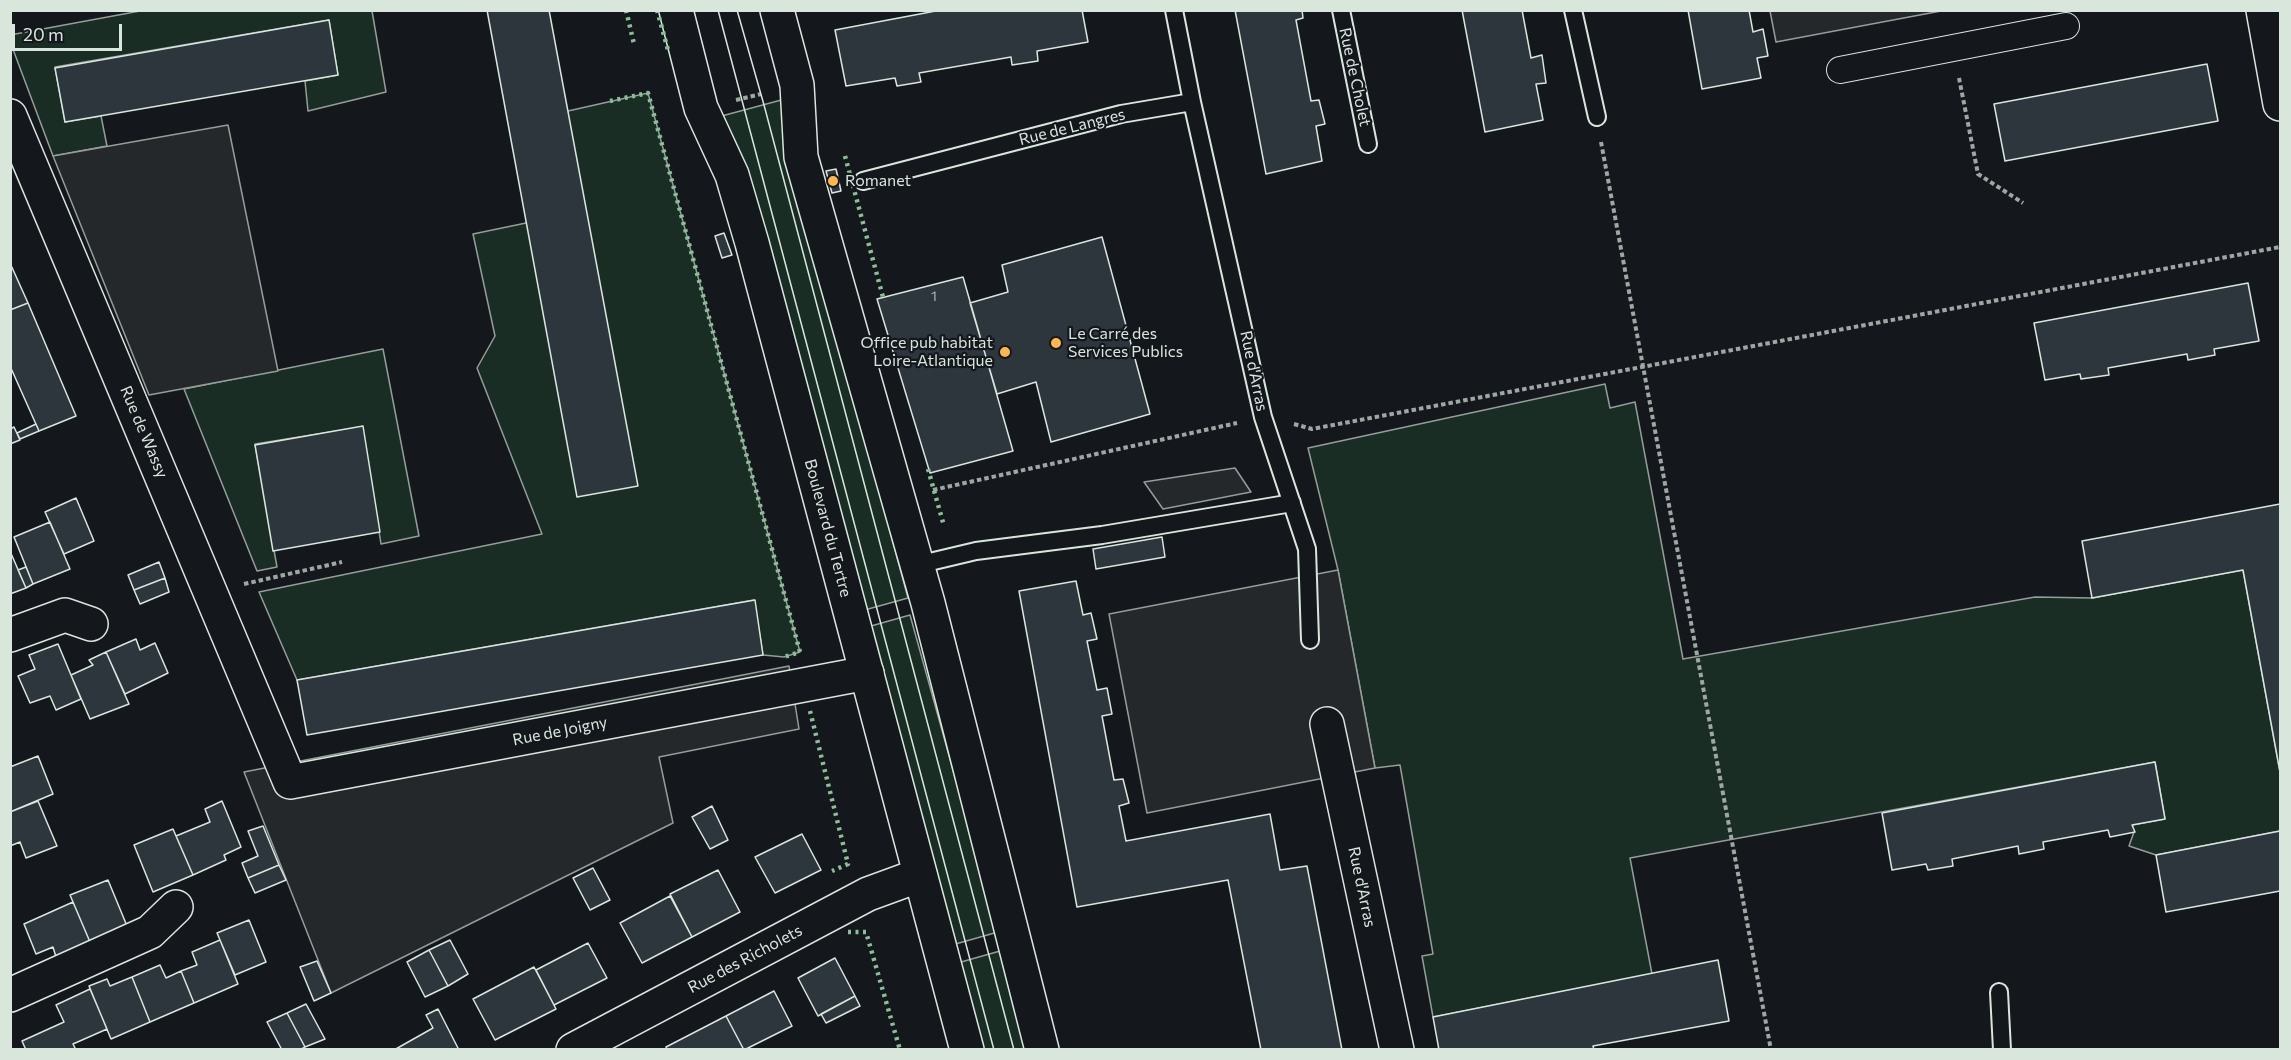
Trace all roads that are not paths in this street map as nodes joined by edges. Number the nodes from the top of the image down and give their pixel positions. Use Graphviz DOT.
graph roads {
  1 [pos="676,10"];
  2 [pos="777,10"];
  3 [pos="1174,10"];
  4 [pos="1341,10"];
  5 [pos="1573,10"];
  6 [pos="2262,10"];
  7 [pos="2066,26"];
  8 [pos="1840,70"];
  9 [pos="1192,102"];
  10 [pos="2280,104"];
  11 [pos="10,116"];
  12 [pos="1597,117"];
  13 [pos="1368,144"];
  14 [pos="863,181"];
  15 [pos="1292,503"];
  16 [pos="917,565"];
  17 [pos="91,624"];
  18 [pos="10,635"];
  19 [pos="1310,640"];
  20 [pos="867,674"];
  21 [pos="1327,724"];
  22 [pos="275,748"];
  23 [pos="920,875"];
  24 [pos="176,908"];
  25 [pos="11,992"];
  26 [pos="1999,992"];
  27 [pos="573,1050"];
  28 [pos="967,1050"];
  29 [pos="1042,1050"];
  30 [pos="1397,1050"];
  31 [pos="2002,1050"];
  1 -- 20 [label="street, Boulevard du Tertre"];
  2 -- 16 [label="street"];
  3 -- 9 [label="lane"];
  4 -- 13 [label="lane, Rue de Cholet"];
  5 -- 12 [label="lane"];
  6 -- 10 [label="street"];
  7 -- 8 [label="street"];
  9 -- 14 [label="lane, Rue de Langres"];
  9 -- 15 [label="lane, Rue d'Arras"];
  11 -- 22 [label="street, Rue de Wassy"];
  15 -- 16 [label="lane"];
  15 -- 19 [label="lane, Rue d'Arras"];
  16 -- 29 [label="street"];
  17 -- 18 [label="street"];
  20 -- 22 [label="street, Rue de Joigny"];
  20 -- 23 [label="street, Boulevard du Tertre"];
  21 -- 30 [label="street, Rue d'Arras"];
  23 -- 27 [label="street, Rue des Richolets"];
  23 -- 28 [label="street, Boulevard du Tertre"];
  24 -- 25 [label="street"];
  26 -- 31 [label="lane"];
}
